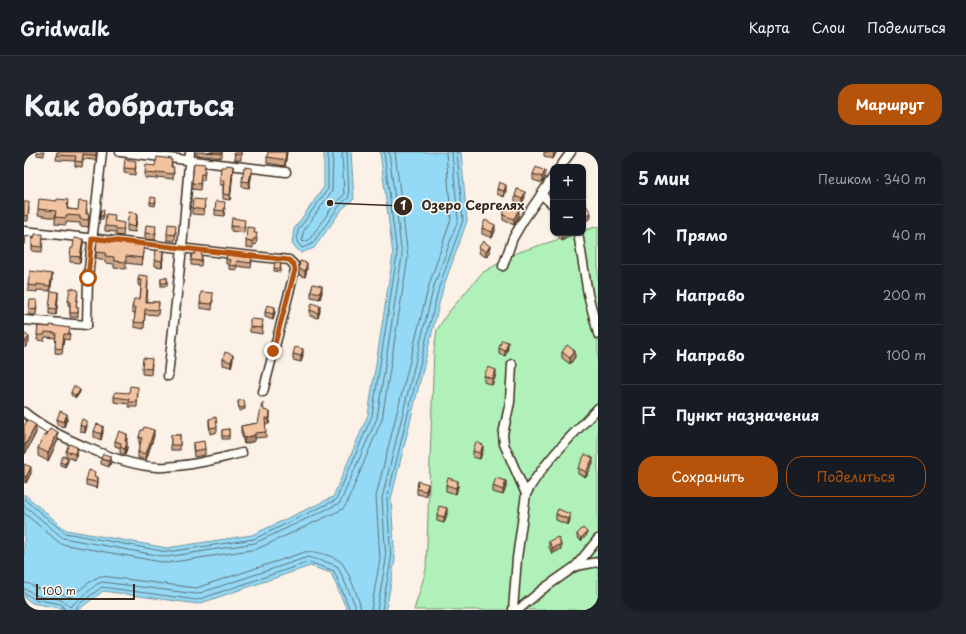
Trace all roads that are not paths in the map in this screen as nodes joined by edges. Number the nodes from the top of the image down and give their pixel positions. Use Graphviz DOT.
graph roads {
  1 [pos="102,152"];
  2 [pos="120,152"];
  3 [pos="571,152"];
  4 [pos="190,156"];
  5 [pos="562,164"];
  6 [pos="286,172"];
  7 [pos="550,181"];
  8 [pos="541,194"];
  9 [pos="550,202"];
  10 [pos="24,231"];
  11 [pos="578,236"];
  12 [pos="92,238"];
  13 [pos="182,248"];
  14 [pos="503,266"];
  15 [pos="24,320"];
  16 [pos="598,334"];
  17 [pos="512,364"];
  18 [pos="168,376"];
  19 [pos="262,392"];
  20 [pos="598,408"];
  21 [pos="24,412"];
  22 [pos="242,452"];
  23 [pos="526,494"];
  24 [pos="598,539"];
  25 [pos="598,562"];
  26 [pos="576,566"];
  27 [pos="513,610"];
  28 [pos="518,610"];
  1 -- 12 [label="street"];
  2 -- 4 [label="street"];
  3 -- 5 [label="street"];
  4 -- 6 [label="street"];
  4 -- 13 [label="street"];
  7 -- 8 [label="street"];
  8 -- 9 [label="street"];
  8 -- 14 [label="street"];
  10 -- 12 [label="street"];
  11 -- 16 [label="street"];
  12 -- 13 [label="street"];
  12 -- 15 [label="street"];
  13 -- 18 [label="street"];
  13 -- 19 [label="street"];
  17 -- 23 [label="street"];
  20 -- 23 [label="street"];
  21 -- 22 [label="street"];
  23 -- 27 [label="street"];
  24 -- 26 [label="street"];
  25 -- 26 [label="street"];
  26 -- 28 [label="street"];
}
